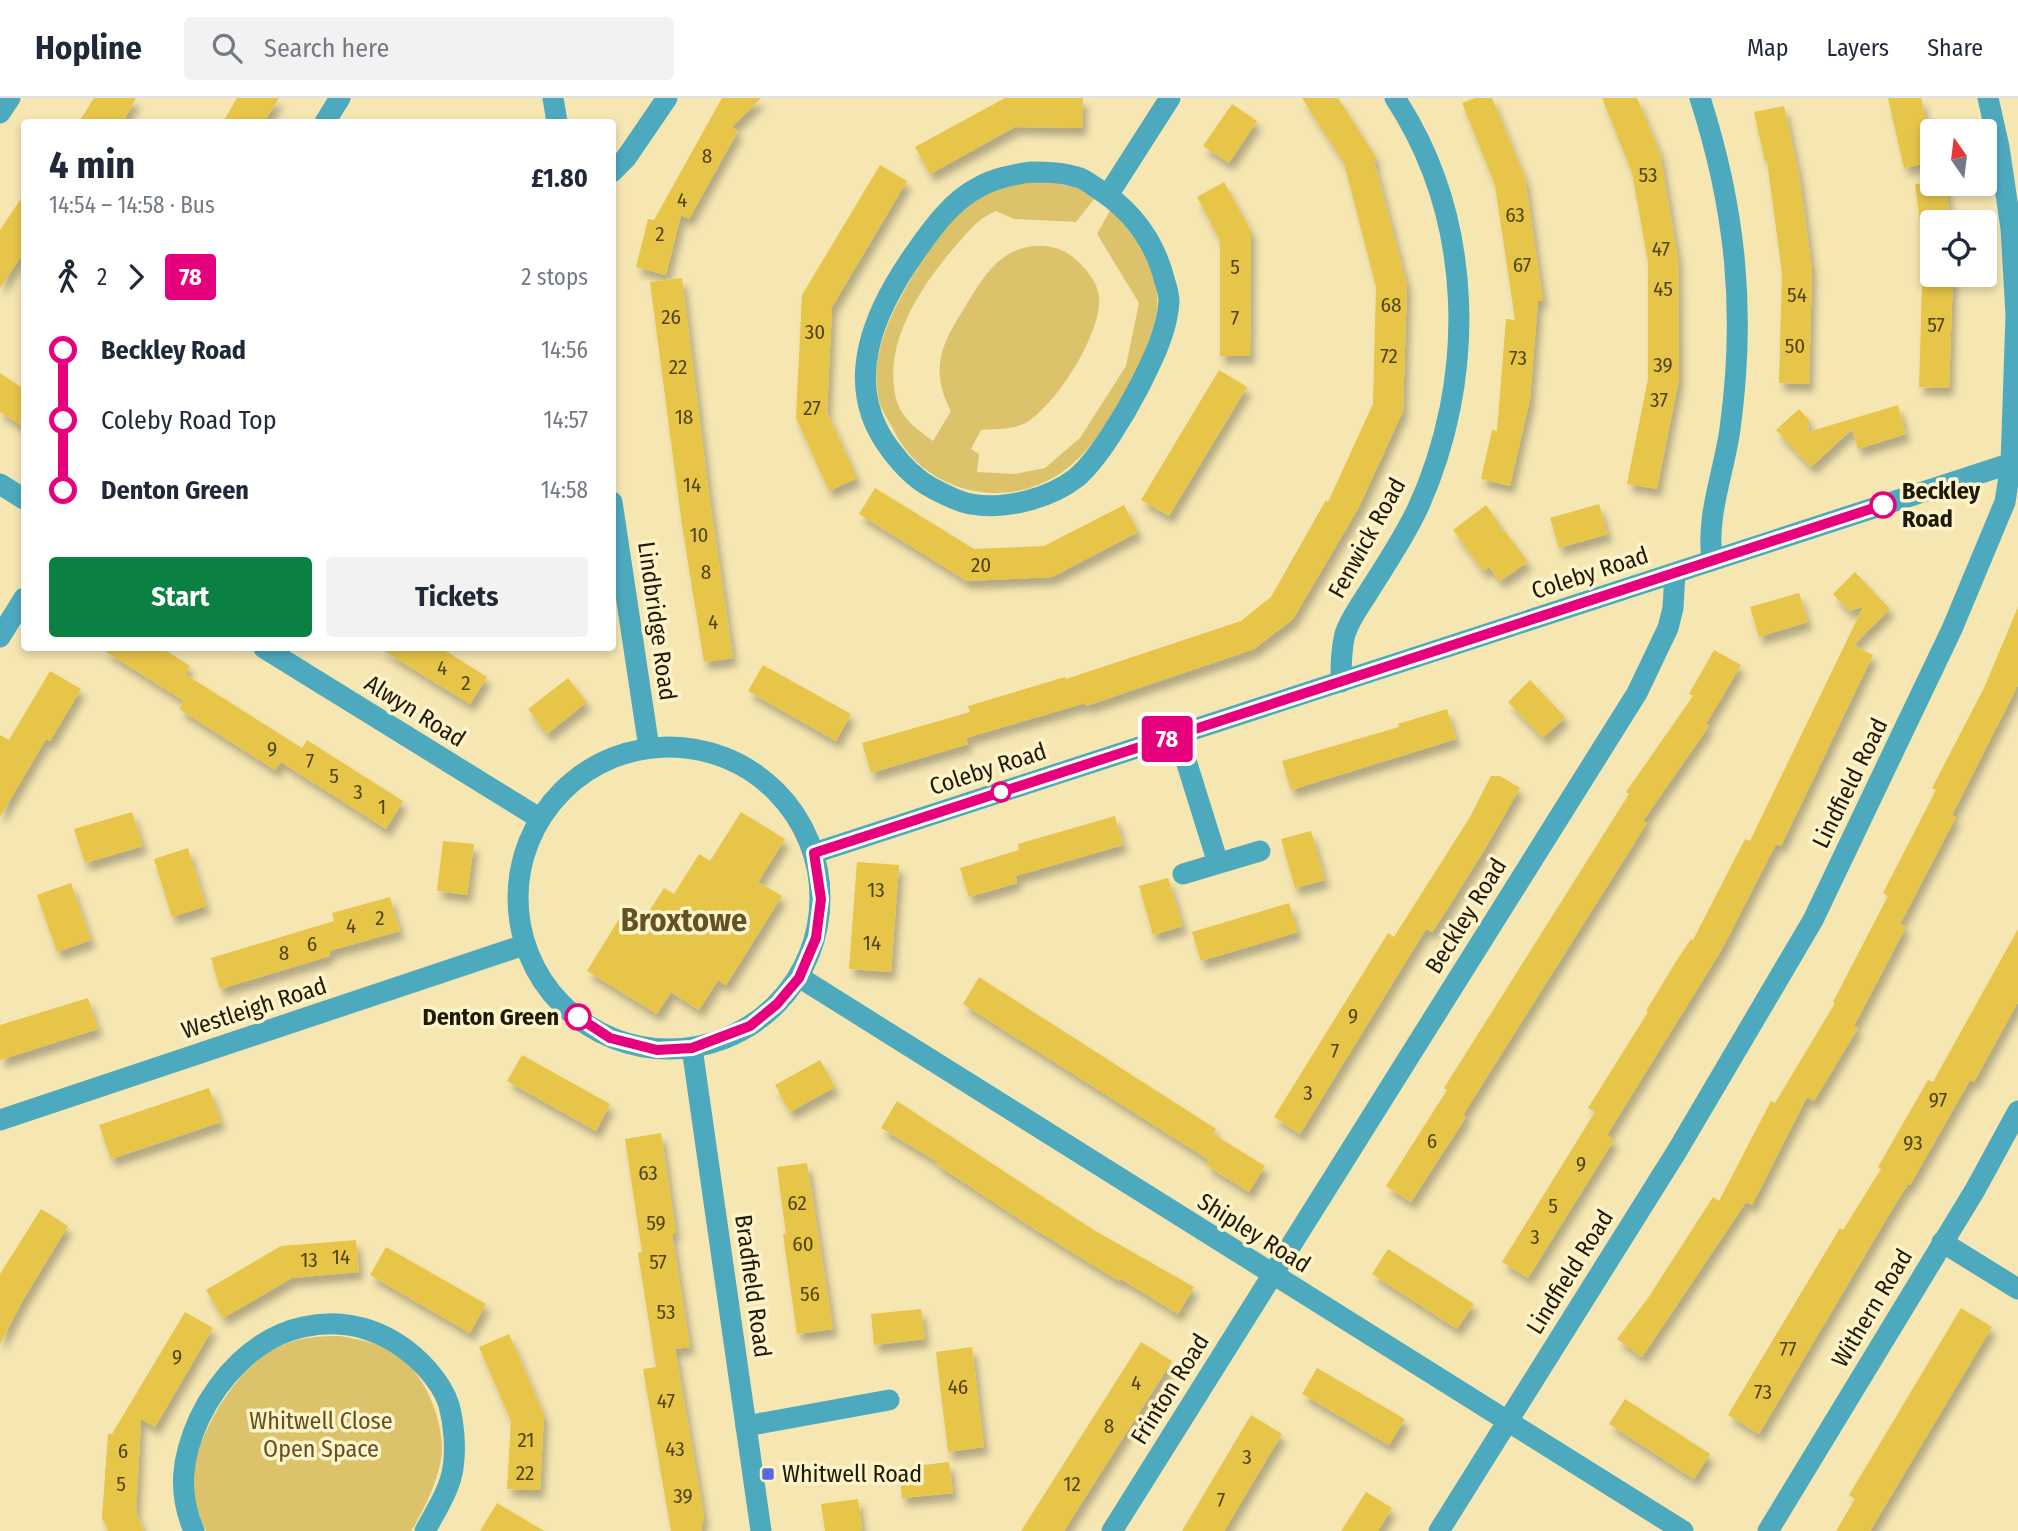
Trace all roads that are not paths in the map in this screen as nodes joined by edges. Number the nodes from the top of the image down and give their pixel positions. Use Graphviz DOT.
graph roads {
  1 [pos="10,98"];
  2 [pos="340,98"];
  3 [pos="553,98"];
  4 [pos="667,98"];
  5 [pos="1170,98"];
  6 [pos="1395,98"];
  7 [pos="1700,98"];
  8 [pos="1988,98"];
  9 [pos="0,113"];
  10 [pos="327,119"];
  11 [pos="556,119"];
  12 [pos="616,168"];
  13 [pos="1108,195"];
  14 [pos="2017,314"];
  15 [pos="2014,462"];
  16 [pos="0,484"];
  17 [pos="21,497"];
  18 [pos="616,528"];
  19 [pos="1712,559"];
  20 [pos="1675,573"];
  21 [pos="21,603"];
  22 [pos="0,637"];
  23 [pos="269,651"];
  24 [pos="1341,682"];
  25 [pos="1178,735"];
  26 [pos="649,747"];
  27 [pos="539,818"];
  28 [pos="1260,850"];
  29 [pos="814,853"];
  30 [pos="1218,863"];
  31 [pos="1183,874"];
  32 [pos="524,945"];
  33 [pos="799,978"];
  34 [pos="692,1048"];
  35 [pos="2018,1111"];
  36 [pos="0,1120"];
  37 [pos="1942,1242"];
  38 [pos="1272,1275"];
  39 [pos="2018,1289"];
  40 [pos="889,1399"];
  41 [pos="1506,1421"];
  42 [pos="746,1426"];
  43 [pos="194,1531"];
  44 [pos="425,1531"];
  45 [pos="761,1531"];
  46 [pos="1112,1531"];
  47 [pos="1439,1531"];
  48 [pos="1683,1531"];
  49 [pos="1768,1531"];
  1 -- 9 [label="street"];
  2 -- 10 [label="street"];
  3 -- 11 [label="street"];
  4 -- 12 [label="street"];
  5 -- 13 [label="street"];
  6 -- 24 [label="street, Fenwick Road"];
  7 -- 19 [label="street"];
  8 -- 14 [label="street, Lindfield Road"];
  13 -- 13 [label="street"];
  14 -- 15 [label="street, Lindfield Road"];
  15 -- 19 [label="street, Coleby Road"];
  15 -- 41 [label="street, Lindfield Road"];
  16 -- 17 [label="street"];
  18 -- 26 [label="street, Lindbridge Road"];
  19 -- 20 [label="street, Coleby Road"];
  20 -- 24 [label="street, Coleby Road"];
  20 -- 38 [label="street, Beckley Road"];
  21 -- 22 [label="street"];
  23 -- 27 [label="street, Alwyn Road"];
  24 -- 25 [label="street, Coleby Road"];
  25 -- 29 [label="street, Coleby Road"];
  25 -- 30 [label="street"];
  26 -- 27 [label="street"];
  26 -- 29 [label="street"];
  27 -- 32 [label="street"];
  28 -- 30 [label="street"];
  29 -- 33 [label="street"];
  30 -- 31 [label="street"];
  32 -- 34 [label="street"];
  32 -- 36 [label="street, Westleigh Road"];
  33 -- 34 [label="street"];
  33 -- 38 [label="street, Shipley Road"];
  34 -- 42 [label="street, Bradfield Road"];
  35 -- 37 [label="street, Withern Road"];
  37 -- 39 [label="street"];
  37 -- 49 [label="street, Withern Road"];
  38 -- 41 [label="street, Shipley Road"];
  38 -- 46 [label="street, Frinton Road"];
  40 -- 42 [label="street"];
  41 -- 47 [label="street, Lindfield Road"];
  41 -- 48 [label="street, Shipley Road"];
  42 -- 45 [label="street, Bradfield Road"];
  43 -- 44 [label="street"];
}
